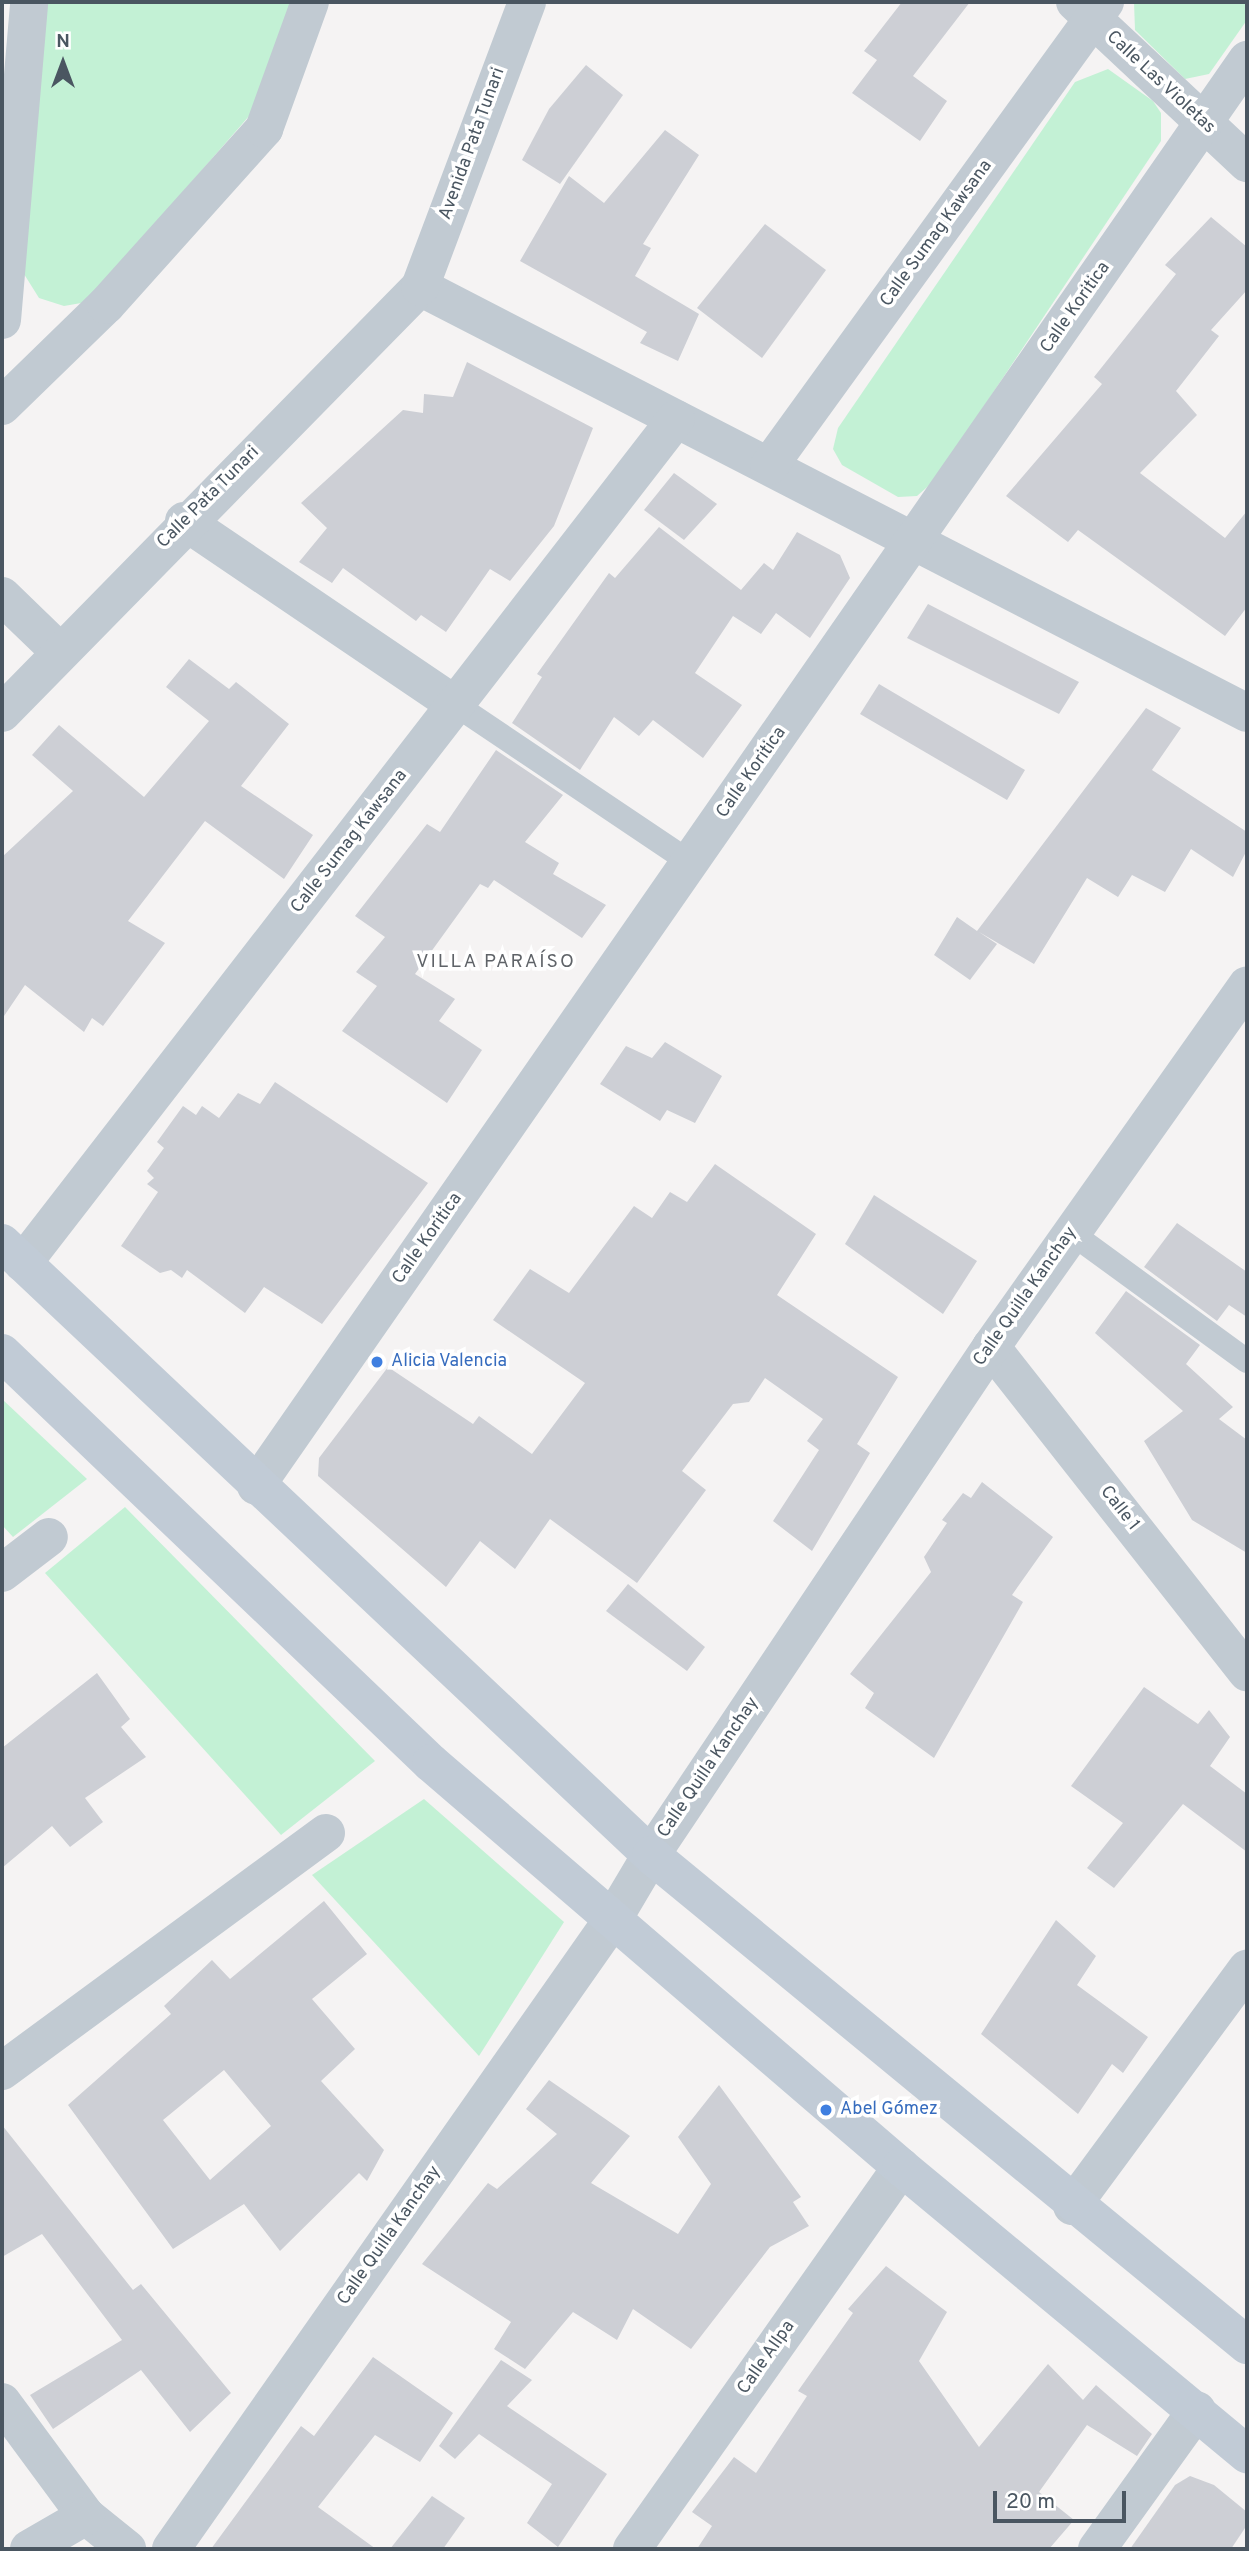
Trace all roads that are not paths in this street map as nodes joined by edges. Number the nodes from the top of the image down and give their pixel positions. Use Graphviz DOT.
graph roads {
  1 [pos="29,2"];
  2 [pos="310,2"];
  3 [pos="527,2"];
  4 [pos="1091,8"];
  5 [pos="1247,60"];
  6 [pos="1204,125"];
  7 [pos="1247,163"];
  8 [pos="420,287"];
  9 [pos="2,320"];
  10 [pos="2,406"];
  11 [pos="676,419"];
  12 [pos="769,466"];
  13 [pos="184,521"];
  14 [pos="915,542"];
  15 [pos="2,596"];
  16 [pos="59,651"];
  17 [pos="456,705"];
  18 [pos="2,713"];
  19 [pos="1247,713"];
  20 [pos="690,862"];
  21 [pos="1247,986"];
  22 [pos="1070,1232"];
  23 [pos="12,1253"];
  24 [pos="991,1347"];
  25 [pos="2,1353"];
  26 [pos="1247,1361"];
  27 [pos="256,1486"];
  28 [pos="49,1537"];
  29 [pos="2,1573"];
  30 [pos="1247,1672"];
  31 [pos="326,1833"];
  32 [pos="651,1855"];
  33 [pos="613,1919"];
  34 [pos="1247,1969"];
  35 [pos="2,2071"];
  36 [pos="901,2167"];
  37 [pos="1072,2206"];
  38 [pos="1247,2345"];
  39 [pos="2,2402"];
  40 [pos="1197,2410"];
  41 [pos="1247,2454"];
  42 [pos="86,2516"];
  43 [pos="29,2549"];
  44 [pos="127,2549"];
  45 [pos="171,2549"];
  46 [pos="632,2549"];
  47 [pos="1097,2549"];
  1 -- 9 [label="street"];
  2 -- 10 [label="street"];
  3 -- 8 [label="street, Avenida Pata Tunari"];
  4 -- 6 [label="street, Calle Las Violetas"];
  4 -- 12 [label="street, Calle Sumag Kawsana"];
  5 -- 6 [label="street, Calle Koritica"];
  6 -- 7 [label="street, Calle Las Violetas"];
  6 -- 14 [label="street, Calle Koritica"];
  8 -- 11 [label="street"];
  8 -- 13 [label="street, Calle Pata Tunari"];
  11 -- 12 [label="street"];
  11 -- 17 [label="street, Calle Sumag Kawsana"];
  12 -- 14 [label="street"];
  13 -- 16 [label="street, Calle Pata Tunari"];
  13 -- 17 [label="street"];
  14 -- 19 [label="street"];
  14 -- 20 [label="street, Calle Koritica"];
  15 -- 16 [label="street"];
  16 -- 18 [label="street, Calle Pata Tunari"];
  17 -- 20 [label="lane"];
  17 -- 23 [label="street, Calle Sumag Kawsana"];
  20 -- 27 [label="street, Calle Koritica"];
  21 -- 22 [label="street, Calle Quilla Kanchay"];
  22 -- 24 [label="street, Calle Quilla Kanchay"];
  22 -- 26 [label="lane"];
  23 -- 27 [label="main road"];
  24 -- 30 [label="street, Calle 1"];
  24 -- 32 [label="street, Calle Quilla Kanchay"];
  25 -- 33 [label="main road"];
  27 -- 32 [label="main road"];
  28 -- 29 [label="street"];
  31 -- 35 [label="street"];
  32 -- 33 [label="street, Calle Quilla Kanchay"];
  32 -- 37 [label="main road"];
  33 -- 36 [label="main road"];
  33 -- 45 [label="street, Calle Quilla Kanchay"];
  34 -- 37 [label="street"];
  36 -- 40 [label="main road"];
  36 -- 46 [label="street, Calle Allpa"];
  37 -- 38 [label="main road"];
  39 -- 42 [label="street"];
  40 -- 41 [label="main road"];
  40 -- 47 [label="street"];
  42 -- 43 [label="street"];
  42 -- 44 [label="street"];
}
